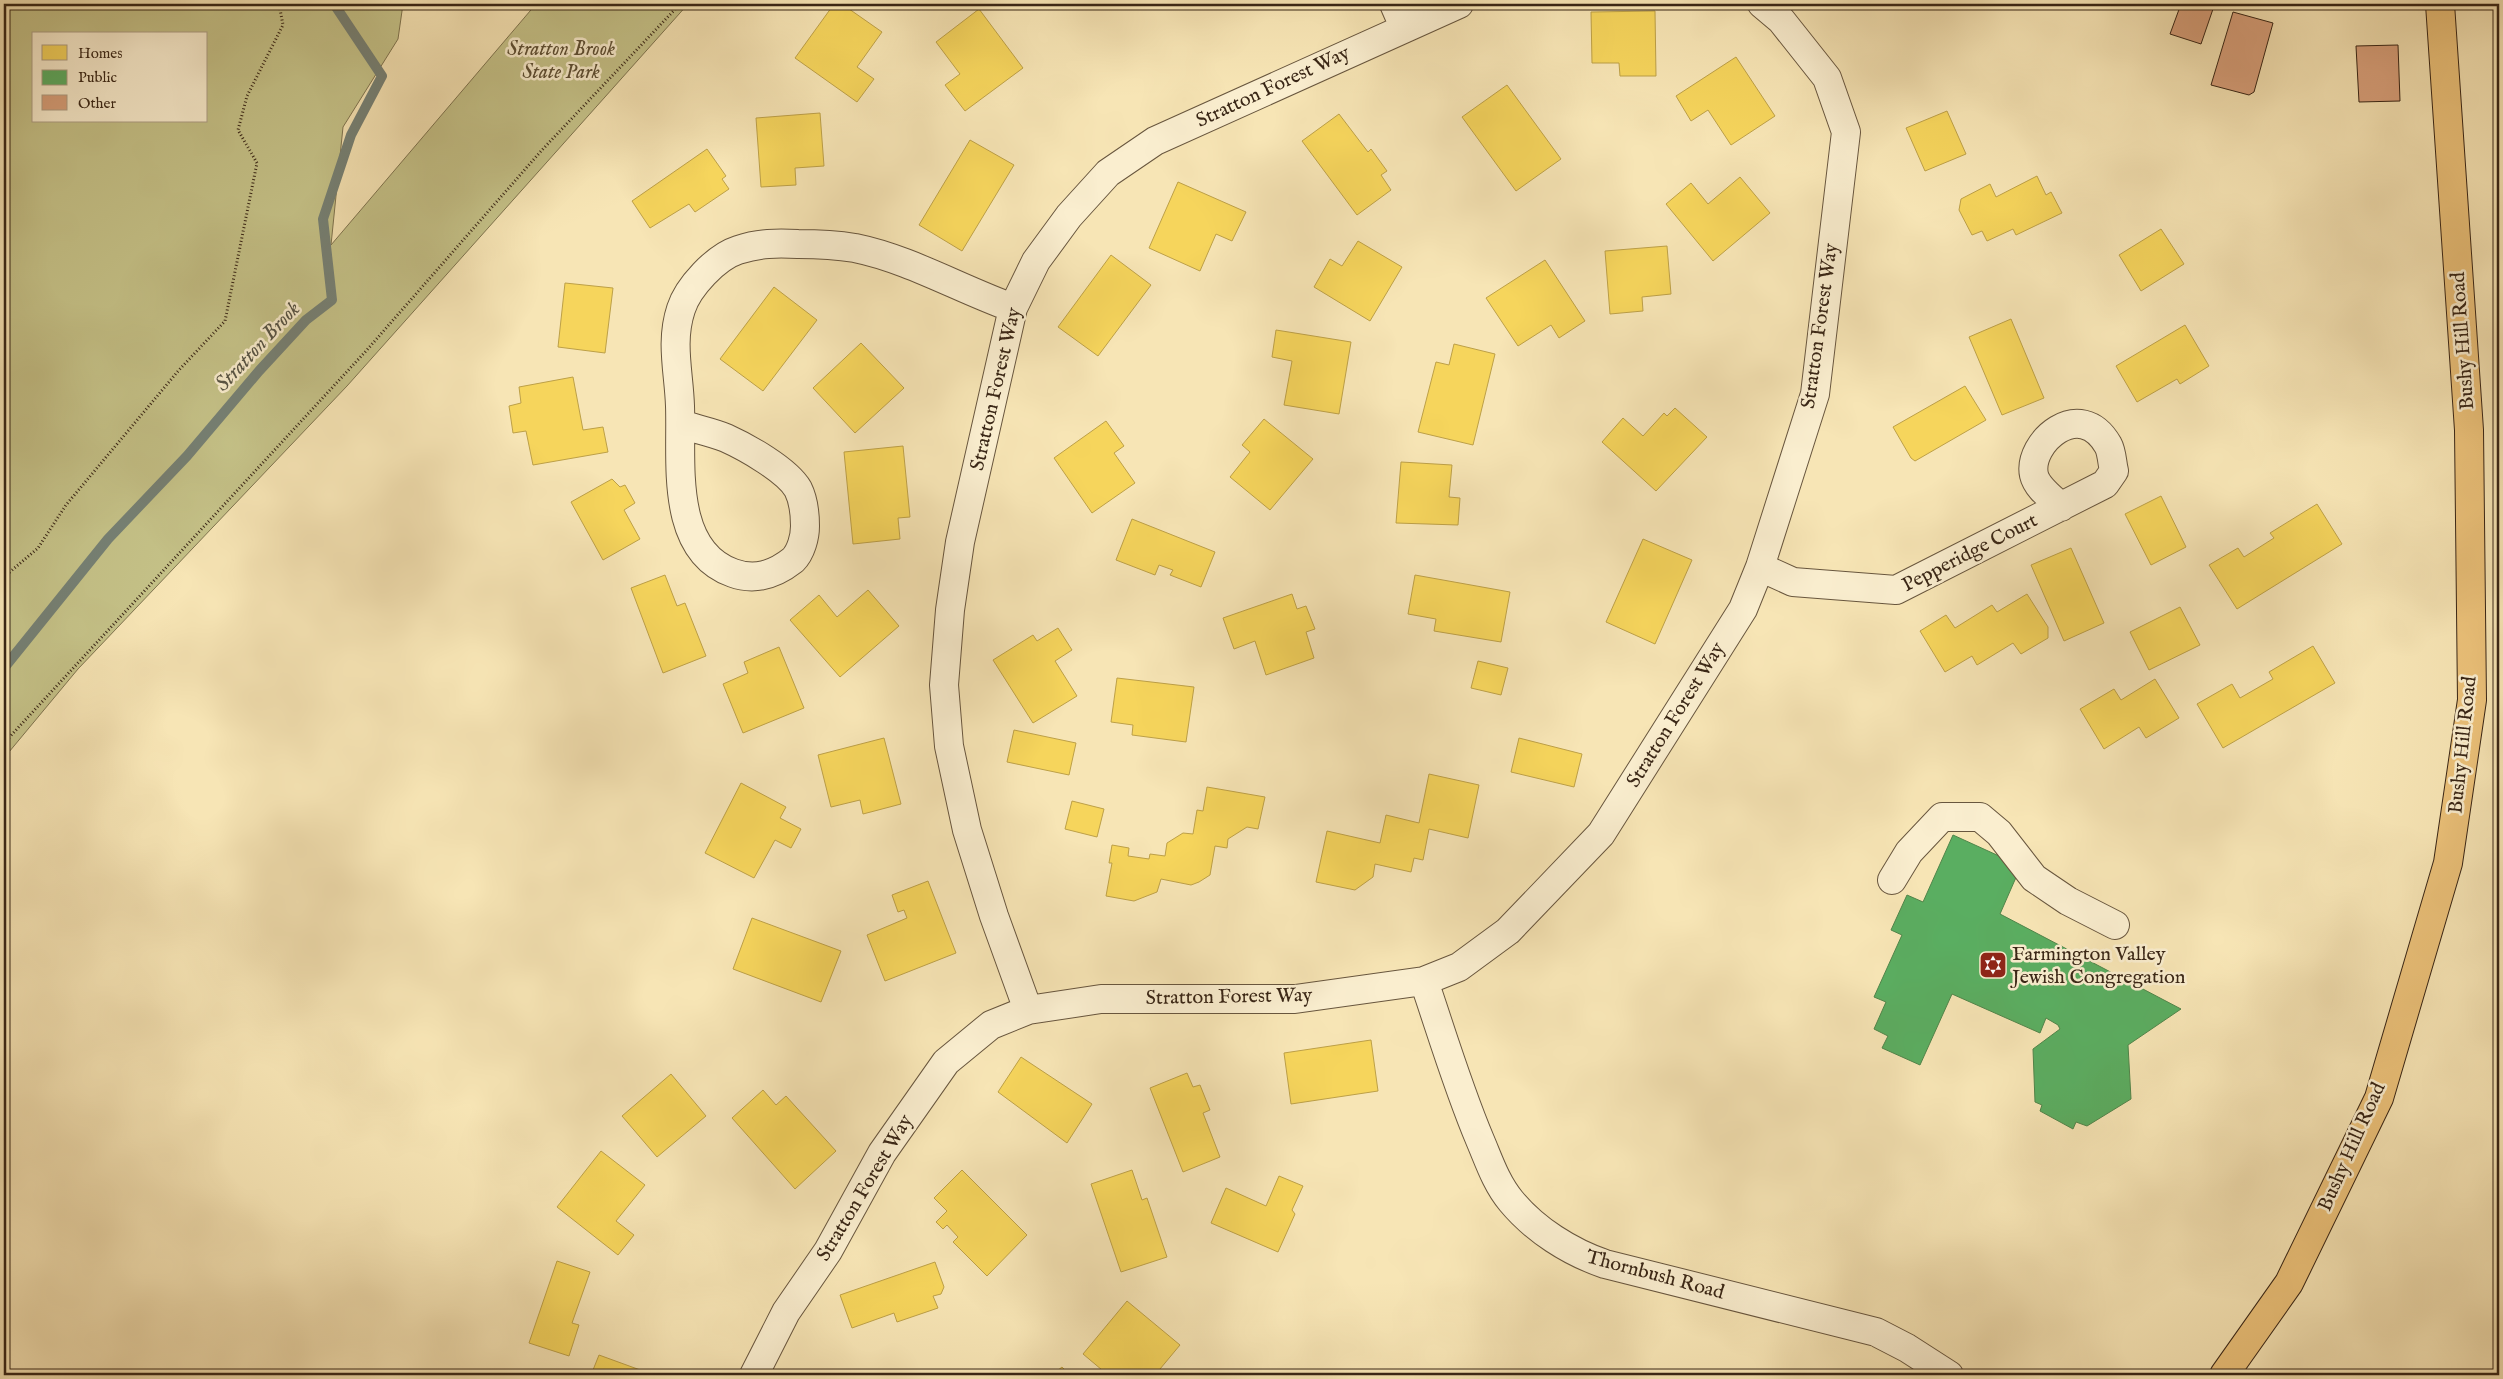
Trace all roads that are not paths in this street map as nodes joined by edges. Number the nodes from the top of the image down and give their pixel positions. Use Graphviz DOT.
graph roads {
  1 [pos="1459,4"];
  2 [pos="1762,4"];
  3 [pos="2440,4"];
  4 [pos="1399,15"];
  5 [pos="1013,308"];
  6 [pos="681,424"];
  7 [pos="2061,507"];
  8 [pos="1760,566"];
  9 [pos="1892,880"];
  10 [pos="2115,926"];
  11 [pos="1424,980"];
  12 [pos="1028,1010"];
  13 [pos="754,1375"];
  14 [pos="1949,1375"];
  15 [pos="2224,1375"];
  1 -- 4 [label="street, Stratton Forest Way"];
  2 -- 8 [label="street, Stratton Forest Way"];
  3 -- 15 [label="main road, Bushy Hill Road"];
  4 -- 5 [label="street, Stratton Forest Way"];
  5 -- 6 [label="street"];
  5 -- 12 [label="street, Stratton Forest Way"];
  6 -- 6 [label="street"];
  7 -- 8 [label="street, Pepperidge Court"];
  8 -- 11 [label="street, Stratton Forest Way"];
  9 -- 10 [label="street"];
  11 -- 12 [label="street, Stratton Forest Way"];
  11 -- 14 [label="street, Thornbush Road"];
  12 -- 13 [label="street, Stratton Forest Way"];
}
